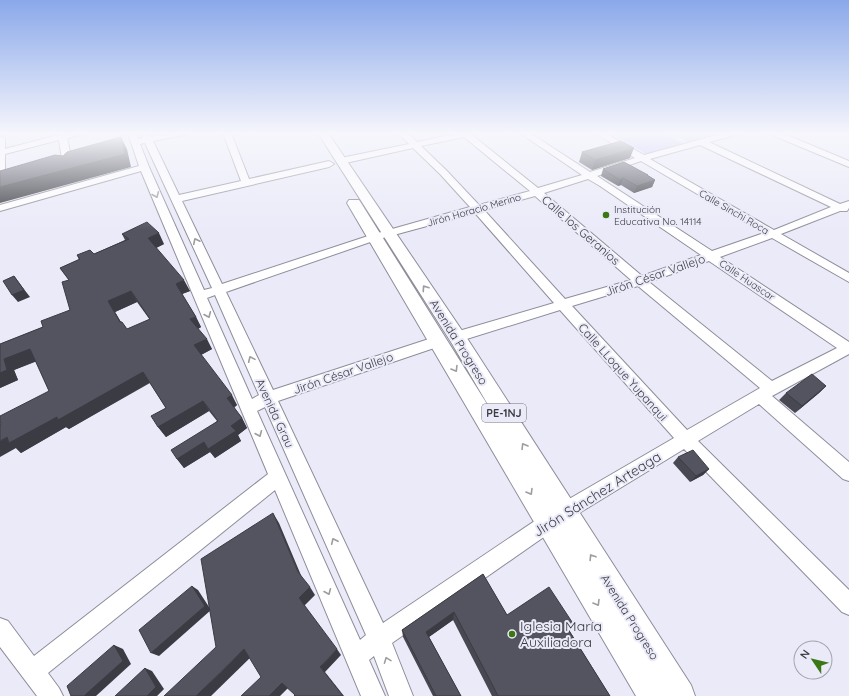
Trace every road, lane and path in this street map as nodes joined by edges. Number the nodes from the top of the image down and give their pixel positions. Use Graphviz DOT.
graph roads {
  1 [pos="157,165"];
  2 [pos="239,165"];
  3 [pos="320,165"];
  4 [pos="337,165"];
  5 [pos="436,165"];
  6 [pos="506,165"];
  7 [pos="575,165"];
  8 [pos="620,165"];
  9 [pos="656,165"];
  10 [pos="753,165"];
  11 [pos="144,167"];
  12 [pos="590,175"];
  13 [pos="246,183"];
  14 [pos="537,192"];
  15 [pos="176,199"];
  16 [pos="0,208"];
  17 [pos="846,208"];
  18 [pos="478,209"];
  19 [pos="772,234"];
  20 [pos="382,235"];
  21 [pos="710,256"];
  22 [pos="849,278"];
  23 [pos="640,281"];
  24 [pos="219,290"];
  25 [pos="200,296"];
  26 [pos="563,306"];
  27 [pos="448,339"];
  28 [pos="849,349"];
  29 [pos="766,392"];
  30 [pos="268,398"];
  31 [pos="248,408"];
  32 [pos="686,440"];
  33 [pos="849,472"];
  34 [pos="278,477"];
  35 [pos="557,518"];
  36 [pos="849,605"];
  37 [pos="0,629"];
  38 [pos="379,639"];
  39 [pos="356,656"];
  40 [pos="33,671"];
  41 [pos="52,696"];
  42 [pos="373,696"];
  43 [pos="400,696"];
  44 [pos="653,696"];
  45 [pos="680,696"];
  1 -- 15 [label="street, Avenida Grau"];
  2 -- 13 [label="street"];
  3 -- 13 [label="street"];
  4 -- 20 [label="main road, Avenida Progreso / PE-1NJ"];
  5 -- 18 [label="street, Calle LLoque Yupanqui"];
  6 -- 14 [label="street, Calle los Geranios"];
  7 -- 12 [label="street, Calle Huascar"];
  8 -- 12 [label="street, Jirón Horacio Merino"];
  9 -- 19 [label="street, Calle Sinchi Roca"];
  10 -- 17 [label="street"];
  11 -- 16 [label="street"];
  11 -- 25 [label="street, Avenida Grau, one-way"];
  12 -- 14 [label="street, Jirón Horacio Merino"];
  12 -- 21 [label="street, Calle Huascar"];
  13 -- 15 [label="street"];
  14 -- 18 [label="street, Jirón Horacio Merino"];
  14 -- 23 [label="street, Calle los Geranios"];
  24 -- 15 [label="street, Avenida Grau, one-way"];
  17 -- 19 [label="street, Jirón César Vallejo"];
  18 -- 20 [label="street, Jirón Horacio Merino"];
  18 -- 26 [label="street, Calle LLoque Yupanqui"];
  19 -- 21 [label="street, Jirón César Vallejo"];
  19 -- 22 [label="street, Calle Sinchi Roca"];
  20 -- 24 [label="street, Jirón Horacio Merino"];
  20 -- 27 [label="main road, Avenida Progreso / PE-1NJ"];
  21 -- 23 [label="street, Jirón César Vallejo"];
  21 -- 28 [label="street, Calle Huascar"];
  23 -- 26 [label="street, Jirón César Vallejo"];
  23 -- 29 [label="street, Calle los Geranios"];
  24 -- 25 [label="street, Jirón Horacio Merino"];
  30 -- 24 [label="street, Avenida Grau, one-way"];
  25 -- 31 [label="street, Avenida Grau, one-way"];
  26 -- 27 [label="street, Jirón César Vallejo"];
  26 -- 32 [label="street, Calle LLoque Yupanqui"];
  27 -- 30 [label="street, Jirón César Vallejo"];
  27 -- 35 [label="main road, Avenida Progreso / PE-1NJ"];
  28 -- 29 [label="street, Jirón Sánchez Arteaga"];
  29 -- 32 [label="street, Jirón Sánchez Arteaga"];
  29 -- 33 [label="street, Calle los Geranios"];
  30 -- 31 [label="street, Jirón César Vallejo"];
  38 -- 30 [label="street, Avenida Grau, one-way"];
  31 -- 34 [label="street, Avenida Grau, one-way"];
  32 -- 35 [label="street, Jirón Sánchez Arteaga"];
  32 -- 36 [label="street, Calle LLoque Yupanqui"];
  34 -- 39 [label="street, Avenida Grau, one-way"];
  34 -- 40 [label="street"];
  35 -- 38 [label="street, Jirón Sánchez Arteaga"];
  35 -- 44 [label="main road, Avenida Progreso / PE-1NJ, one-way"];
  45 -- 35 [label="main road, Avenida Progreso / PE-1NJ, one-way"];
  37 -- 40 [label="street"];
  38 -- 39 [label="street, Jirón Sánchez Arteaga"];
  43 -- 38 [label="street, Avenida Grau, one-way"];
  39 -- 42 [label="street, Avenida Grau"];
  40 -- 41 [label="street"];
}
